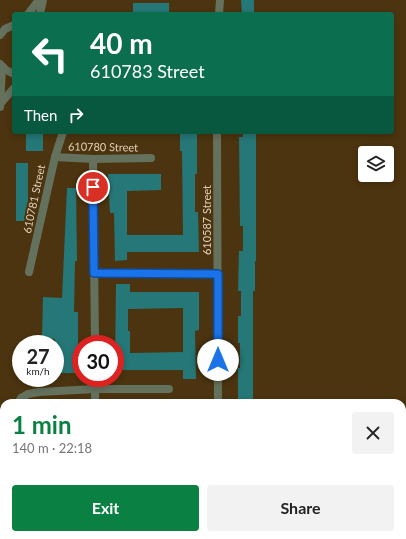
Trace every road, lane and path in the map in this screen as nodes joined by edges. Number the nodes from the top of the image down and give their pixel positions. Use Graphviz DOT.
graph roads {
  1 [pos="39,0"];
  2 [pos="43,0"];
  3 [pos="220,0"];
  4 [pos="30,12"];
  5 [pos="40,12"];
  6 [pos="219,12"];
  7 [pos="12,26"];
  8 [pos="0,35"];
  9 [pos="1,66"];
  10 [pos="12,73"];
  11 [pos="12,90"];
  12 [pos="0,105"];
  13 [pos="62,134"];
  14 [pos="217,134"];
  15 [pos="55,157"];
  16 [pos="151,158"];
  17 [pos="93,159"];
  18 [pos="29,272"];
  19 [pos="94,273"];
  20 [pos="218,274"];
  21 [pos="95,335"];
  22 [pos="95,389"];
  23 [pos="169,389"];
  24 [pos="20,399"];
  25 [pos="95,399"];
  26 [pos="218,399"];
  1 -- 4 [label="street"];
  2 -- 5 [label="street"];
  3 -- 6 [label="street"];
  7 -- 8 [label="street"];
  9 -- 10 [label="street"];
  9 -- 12 [label="street"];
  11 -- 12 [label="street"];
  13 -- 15 [label="street, 610781 Street"];
  14 -- 20 [label="street, 610587 Street"];
  15 -- 17 [label="street, 610780 Street"];
  15 -- 18 [label="street, 610781 Street"];
  16 -- 17 [label="street, 610780 Street"];
  17 -- 19 [label="street"];
  19 -- 20 [label="street"];
  19 -- 21 [label="street"];
  20 -- 26 [label="street, 610587 Street"];
  22 -- 23 [label="street"];
  22 -- 24 [label="street"];
  22 -- 25 [label="street"];
}
